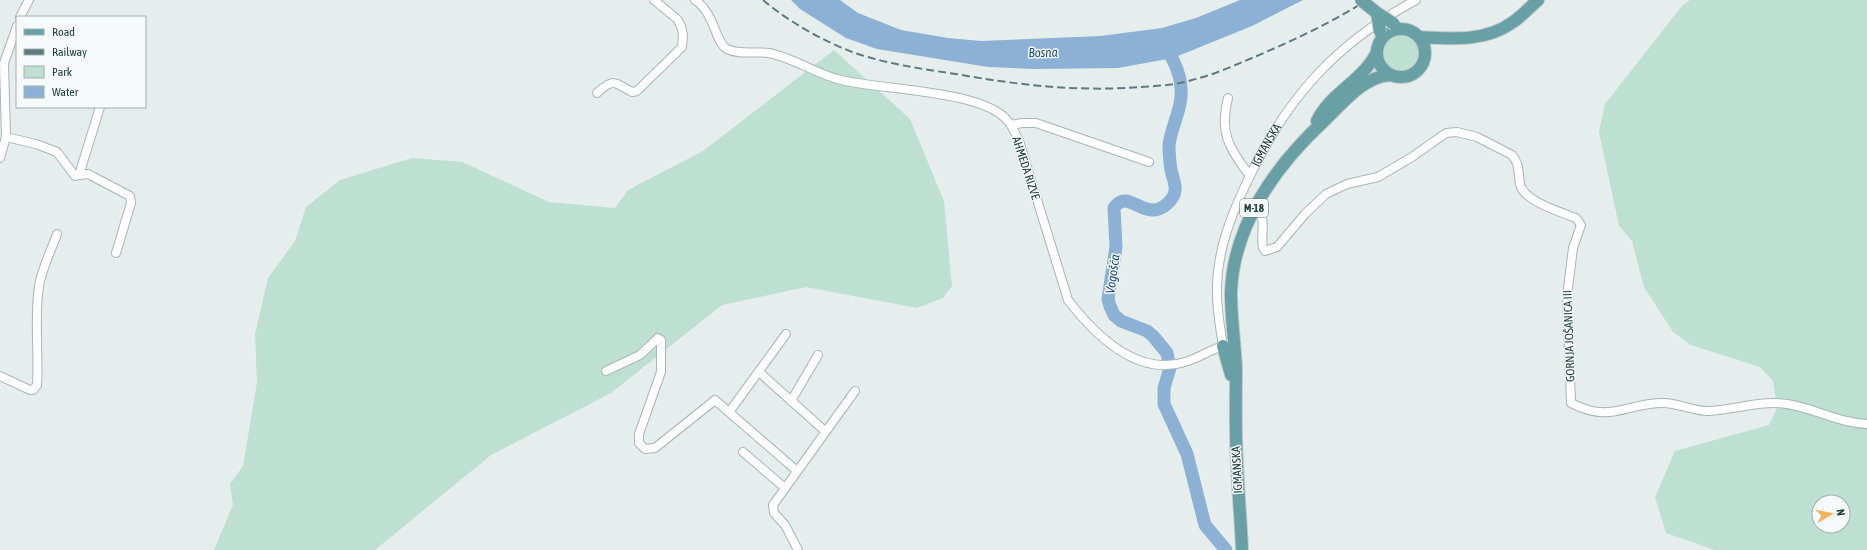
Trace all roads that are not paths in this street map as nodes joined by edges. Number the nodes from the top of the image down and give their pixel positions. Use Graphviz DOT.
graph roads {
  1 [pos="29,0"];
  2 [pos="654,0"];
  3 [pos="695,0"];
  4 [pos="1361,0"];
  5 [pos="1416,0"];
  6 [pos="1538,0"];
  7 [pos="1377,13"];
  8 [pos="21,16"];
  9 [pos="1398,26"];
  10 [pos="16,29"];
  11 [pos="1420,37"];
  12 [pos="1451,39"];
  13 [pos="1379,42"];
  14 [pos="1425,56"];
  15 [pos="1390,75"];
  16 [pos="596,94"];
  17 [pos="1228,98"];
  18 [pos="100,108"];
  19 [pos="1011,125"];
  20 [pos="1313,131"];
  21 [pos="6,137"];
  22 [pos="0,158"];
  23 [pos="1149,162"];
  24 [pos="79,175"];
  25 [pos="1250,176"];
  26 [pos="1255,206"];
  27 [pos="57,234"];
  28 [pos="116,253"];
  29 [pos="786,334"];
  30 [pos="1229,345"];
  31 [pos="818,355"];
  32 [pos="606,370"];
  33 [pos="759,372"];
  34 [pos="0,376"];
  35 [pos="855,391"];
  36 [pos="791,401"];
  37 [pos="730,411"];
  38 [pos="1867,424"];
  39 [pos="825,431"];
  40 [pos="743,452"];
  41 [pos="798,471"];
  42 [pos="785,488"];
  43 [pos="798,550"];
  44 [pos="1242,550"];
  1 -- 8 [label="street"];
  2 -- 16 [label="street"];
  3 -- 19 [label="street, AHMEDA RIZVE"];
  4 -- 7 [label="main road, bridge"];
  5 -- 25 [label="street, IGMANSKA"];
  6 -- 12 [label="main road, M-18"];
  7 -- 9 [label="main road, bridge"];
  7 -- 13 [label="main road, bridge"];
  9 -- 11 [label="main road, M-18"];
  9 -- 13 [label="main road, M-18"];
  10 -- 21 [label="street"];
  11 -- 12 [label="main road, M-18"];
  11 -- 14 [label="main road"];
  12 -- 14 [label="main road, M-18"];
  13 -- 15 [label="main road"];
  13 -- 20 [label="main road, M-18"];
  14 -- 15 [label="main road, M-18"];
  15 -- 20 [label="main road, M-18"];
  17 -- 25 [label="street"];
  18 -- 24 [label="street"];
  19 -- 23 [label="street"];
  19 -- 30 [label="street, AHMEDA RIZVE"];
  20 -- 26 [label="main road, M-18"];
  21 -- 22 [label="street"];
  21 -- 24 [label="street"];
  24 -- 28 [label="street"];
  25 -- 30 [label="street, IGMANSKA"];
  26 -- 30 [label="main road, M-18"];
  26 -- 38 [label="street, GORNJA JOŠANICA III"];
  27 -- 34 [label="street"];
  29 -- 33 [label="street"];
  30 -- 44 [label="main road, IGMANSKA"];
  31 -- 36 [label="street"];
  32 -- 37 [label="street"];
  33 -- 36 [label="street"];
  33 -- 37 [label="street"];
  35 -- 39 [label="street"];
  36 -- 39 [label="street"];
  37 -- 41 [label="street"];
  39 -- 41 [label="street"];
  40 -- 42 [label="street"];
  41 -- 42 [label="street"];
  42 -- 43 [label="street"];
}
